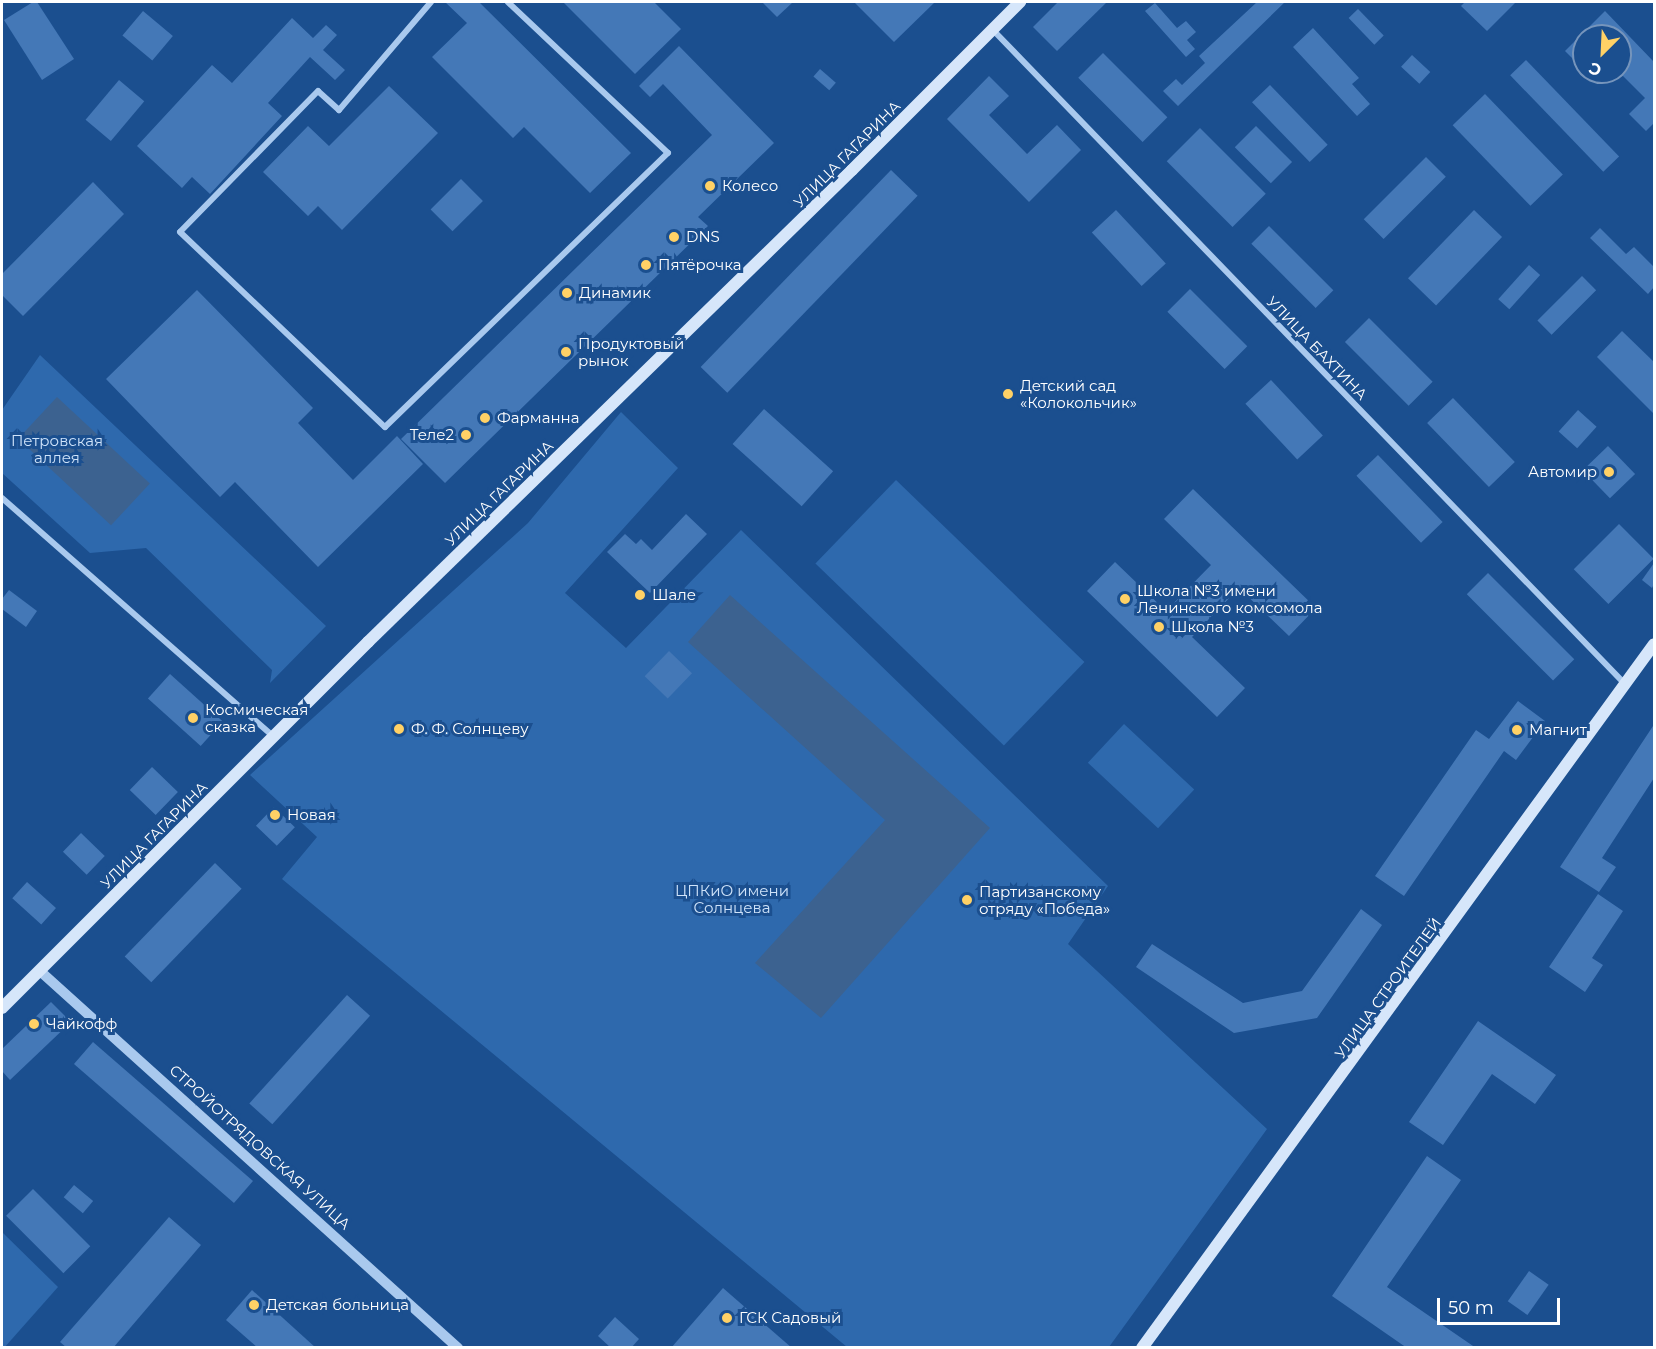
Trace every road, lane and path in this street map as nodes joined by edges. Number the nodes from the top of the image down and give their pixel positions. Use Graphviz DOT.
graph roads {
  1 [pos="432,2"];
  2 [pos="508,2"];
  3 [pos="1020,2"];
  4 [pos="992,28"];
  5 [pos="2,498"];
  6 [pos="1654,644"];
  7 [pos="1626,684"];
  8 [pos="273,736"];
  9 [pos="40,971"];
  10 [pos="2,1008"];
  11 [pos="458,1347"];
  12 [pos="1142,1347"];
  1 -- 2 [label="street"];
  3 -- 4 [label="main road, УЛИЦА ГАГАРИНА"];
  4 -- 7 [label="street, УЛИЦА БАХТИНА"];
  4 -- 8 [label="main road, УЛИЦА ГАГАРИНА"];
  5 -- 8 [label="street"];
  6 -- 7 [label="main road, УЛИЦА СТРОИТЕЛЕЙ"];
  7 -- 12 [label="main road, УЛИЦА СТРОИТЕЛЕЙ"];
  8 -- 9 [label="main road, УЛИЦА ГАГАРИНА"];
  9 -- 10 [label="main road, УЛИЦА ГАГАРИНА"];
  9 -- 11 [label="street, СТРОЙОТРЯДОВСКАЯ УЛИЦА"];
}
